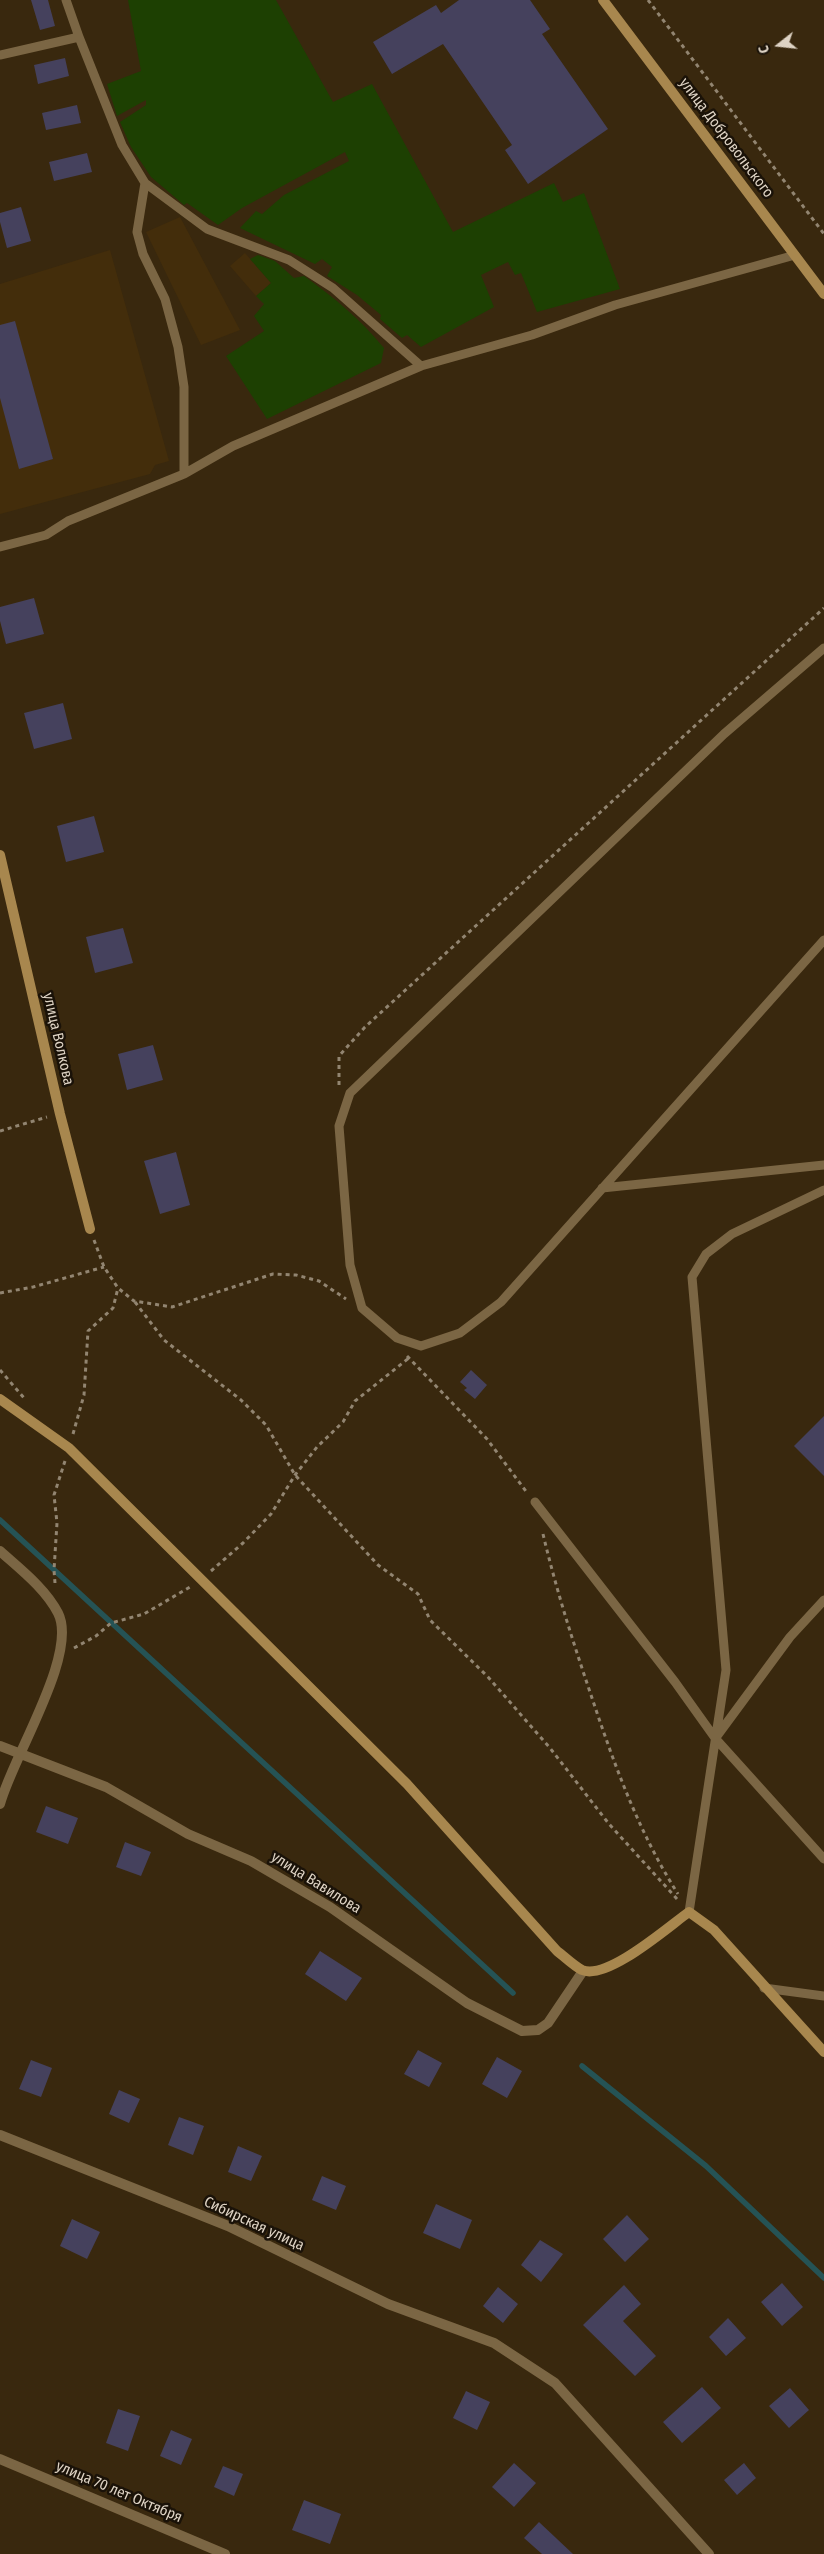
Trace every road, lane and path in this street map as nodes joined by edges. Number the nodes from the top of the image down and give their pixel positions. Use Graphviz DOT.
graph roads {
  1 [pos="66,0"];
  2 [pos="604,0"];
  3 [pos="648,0"];
  4 [pos="79,37"];
  5 [pos="0,55"];
  6 [pos="145,183"];
  7 [pos="824,234"];
  8 [pos="795,255"];
  9 [pos="824,294"];
  10 [pos="421,366"];
  11 [pos="184,474"];
  12 [pos="0,547"];
  13 [pos="824,608"];
  14 [pos="824,648"];
  15 [pos="0,855"];
  16 [pos="824,940"];
  17 [pos="339,1086"];
  18 [pos="60,1114"];
  19 [pos="0,1131"];
  20 [pos="824,1165"];
  21 [pos="602,1188"];
  22 [pos="824,1190"];
  23 [pos="90,1229"];
  24 [pos="104,1267"];
  25 [pos="0,1293"];
  26 [pos="134,1301"];
  27 [pos="362,1308"];
  28 [pos="402,1351"];
  29 [pos="409,1358"];
  30 [pos="0,1400"];
  31 [pos="295,1476"];
  32 [pos="535,1502"];
  33 [pos="542,1530"];
  34 [pos="0,1551"];
  35 [pos="201,1579"];
  36 [pos="824,1600"];
  37 [pos="60,1656"];
  38 [pos="715,1738"];
  39 [pos="0,1746"];
  40 [pos="18,1754"];
  41 [pos="0,1804"];
  42 [pos="824,1859"];
  43 [pos="689,1912"];
  44 [pos="583,1971"];
  45 [pos="764,1988"];
  46 [pos="824,1996"];
  47 [pos="824,2052"];
  48 [pos="0,2136"];
  49 [pos="0,2458"];
  50 [pos="225,2554"];
  51 [pos="710,2554"];
  1 -- 4 [label="lane"];
  2 -- 8 [label="street, улица Добровольского"];
  3 -- 7 [label="path"];
  4 -- 5 [label="lane"];
  4 -- 6 [label="lane"];
  6 -- 10 [label="lane"];
  6 -- 11 [label="lane"];
  8 -- 9 [label="street, улица Добровольского"];
  8 -- 10 [label="lane"];
  10 -- 11 [label="lane"];
  11 -- 12 [label="lane"];
  13 -- 17 [label="path"];
  14 -- 27 [label="lane"];
  15 -- 18 [label="street, улица Волкова"];
  16 -- 21 [label="lane"];
  18 -- 19 [label="path"];
  18 -- 23 [label="street, улица Волкова"];
  20 -- 21 [label="lane"];
  21 -- 27 [label="lane"];
  22 -- 38 [label="lane"];
  23 -- 24 [label="path"];
  24 -- 25 [label="path"];
  24 -- 26 [label="path"];
  26 -- 27 [label="path"];
  26 -- 31 [label="path"];
  28 -- 29 [label="path"];
  29 -- 31 [label="path"];
  29 -- 32 [label="path"];
  30 -- 35 [label="street"];
  31 -- 35 [label="path"];
  31 -- 43 [label="path"];
  32 -- 38 [label="lane"];
  33 -- 43 [label="path"];
  34 -- 37 [label="street"];
  35 -- 37 [label="path"];
  35 -- 44 [label="street"];
  36 -- 38 [label="lane"];
  37 -- 40 [label="street"];
  38 -- 42 [label="lane"];
  38 -- 43 [label="lane"];
  39 -- 40 [label="street, улица Вавилова"];
  40 -- 41 [label="street"];
  40 -- 44 [label="street, улица Вавилова"];
  43 -- 44 [label="street"];
  43 -- 45 [label="street"];
  45 -- 46 [label="lane"];
  45 -- 47 [label="street"];
  48 -- 51 [label="street, Сибирская улица"];
  49 -- 50 [label="street, улица 70 лет Октября"];
}
